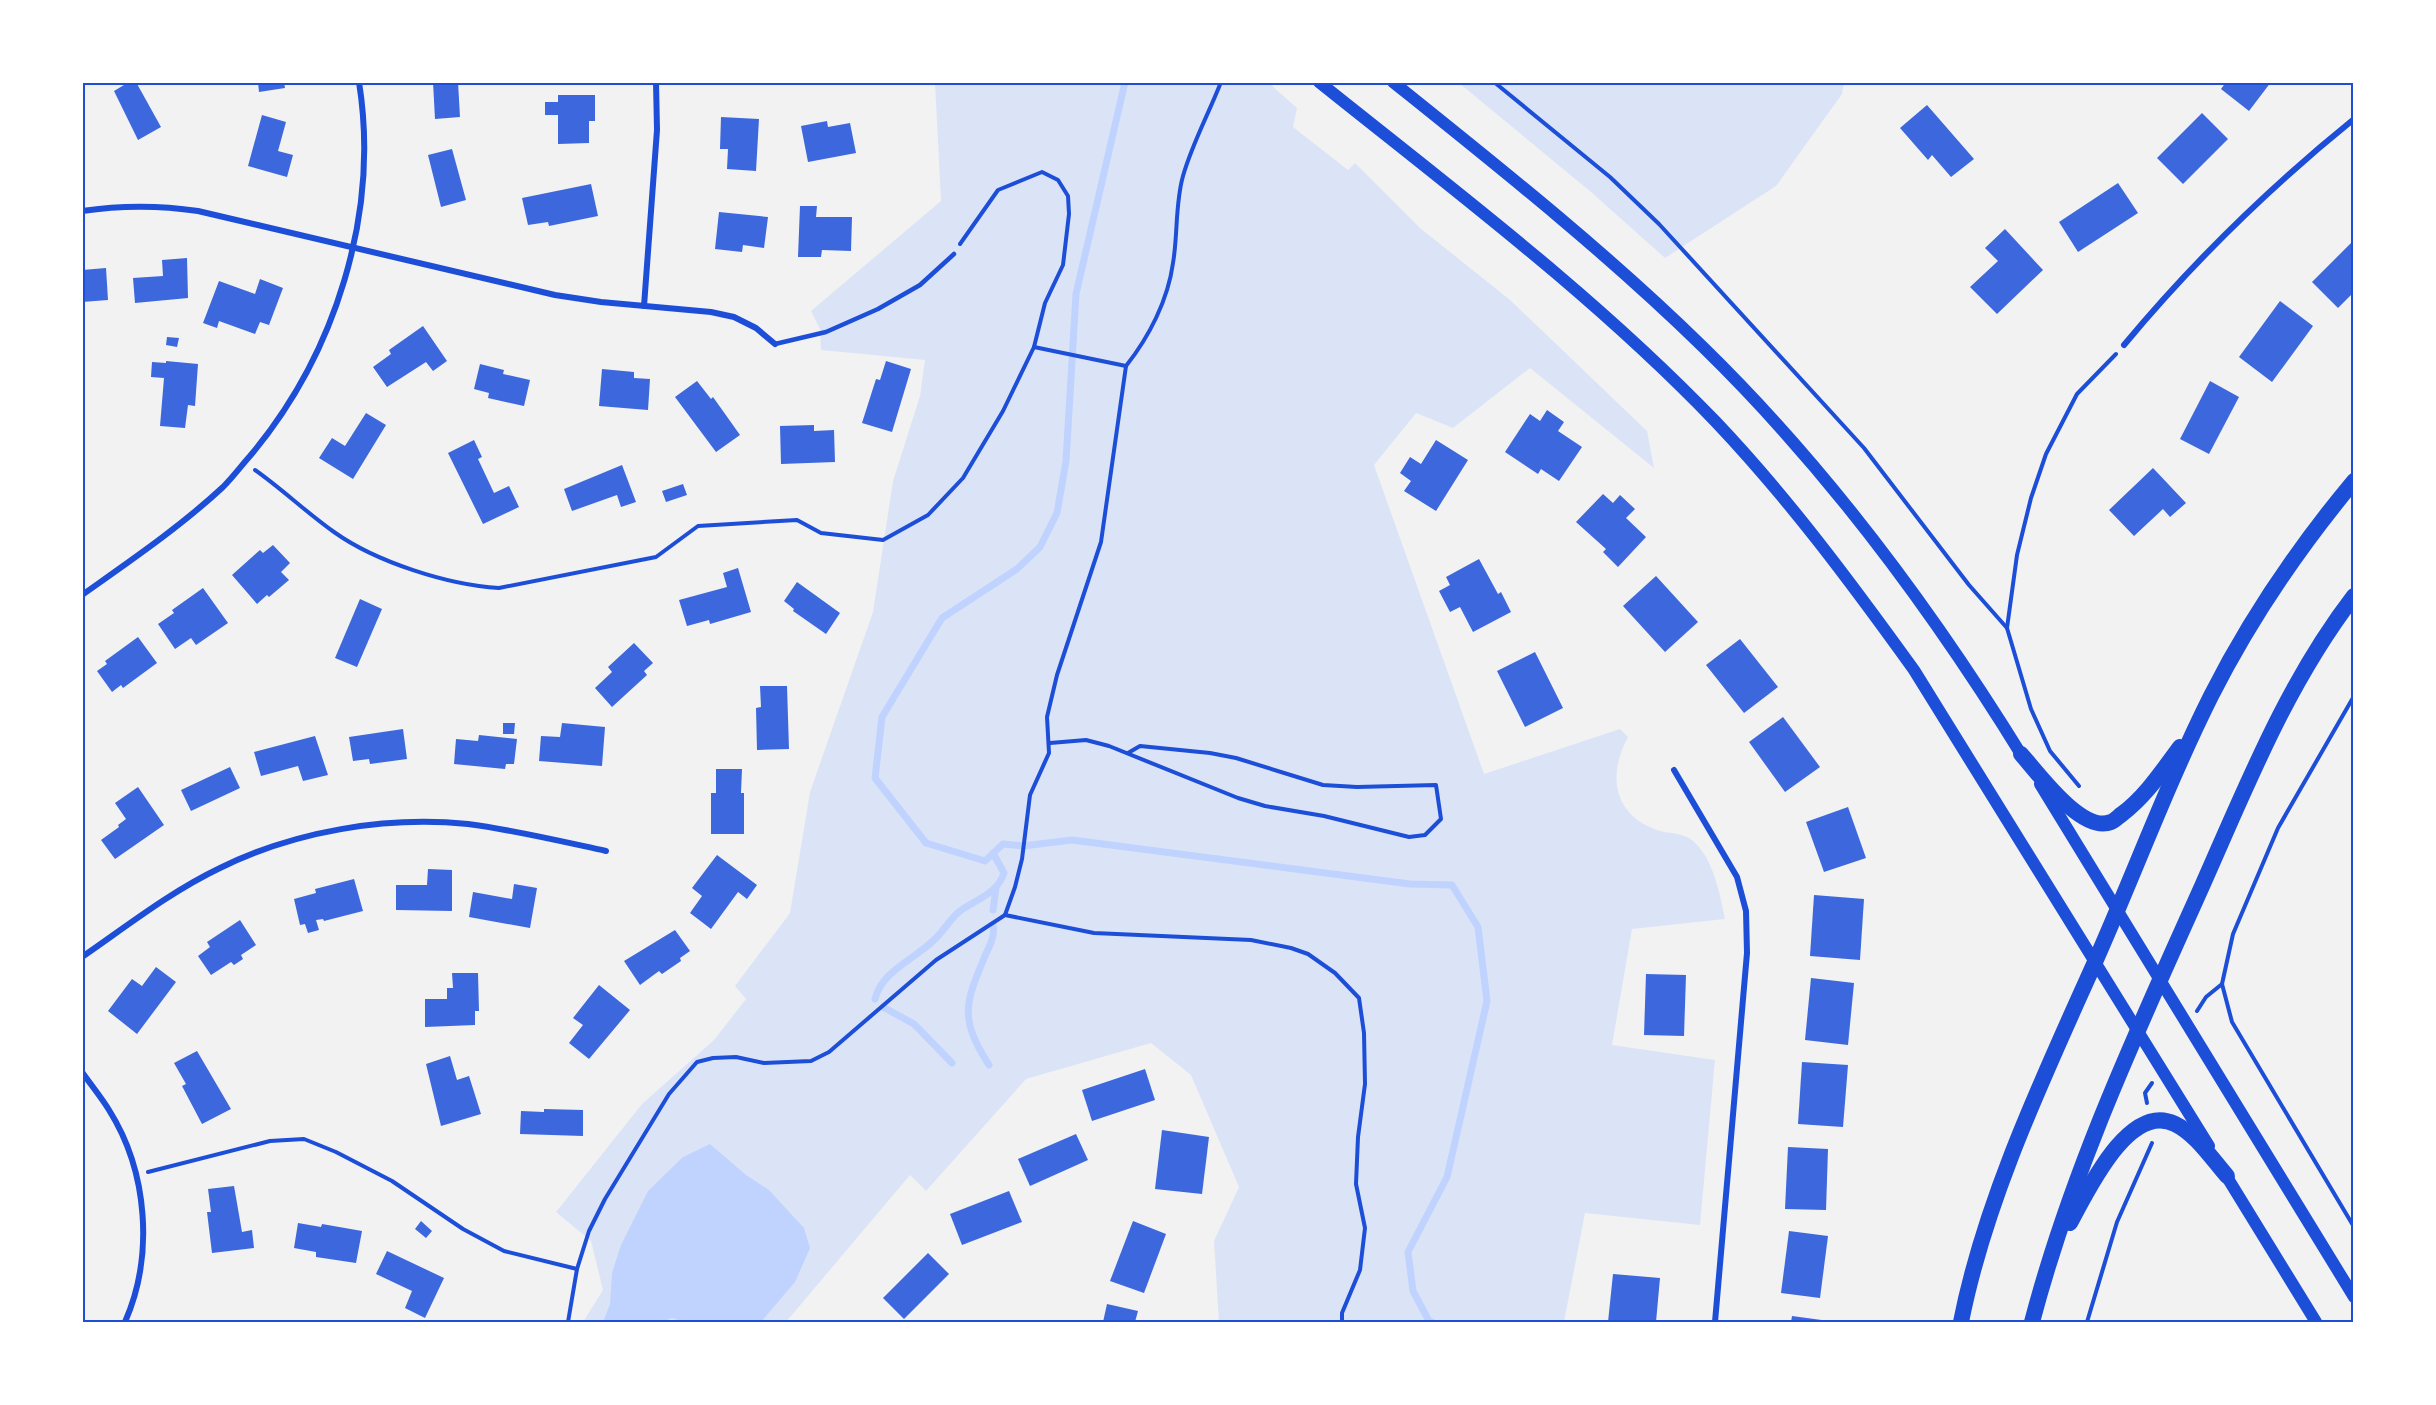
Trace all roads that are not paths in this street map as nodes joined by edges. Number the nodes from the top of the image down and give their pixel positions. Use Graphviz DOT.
graph roads {
  1 [pos="359,82"];
  2 [pos="656,82"];
  3 [pos="1320,82"];
  4 [pos="1393,82"];
  5 [pos="2354,119"];
  6 [pos="82,211"];
  7 [pos="352,248"];
  8 [pos="954,254"];
  9 [pos="644,306"];
  10 [pos="775,344"];
  11 [pos="2124,345"];
  12 [pos="2354,481"];
  13 [pos="82,595"];
  14 [pos="2354,596"];
  15 [pos="2200,719"];
  16 [pos="2021,754"];
  17 [pos="1674,770"];
  18 [pos="606,851"];
  19 [pos="2116,912"];
  20 [pos="82,957"];
  21 [pos="2096,961"];
  22 [pos="2160,982"];
  23 [pos="2137,1030"];
  24 [pos="82,1072"];
  25 [pos="2227,1176"];
  26 [pos="2047,1266"];
  27 [pos="2354,1297"];
  28 [pos="125,1323"];
  29 [pos="1715,1323"];
  30 [pos="1961,1323"];
  31 [pos="2032,1323"];
  32 [pos="2316,1323"];
  1 -- 7 [label="street"];
  2 -- 9 [label="street"];
  3 -- 21 [label="main road"];
  4 -- 16 [label="main road"];
  5 -- 11 [label="street"];
  6 -- 7 [label="street"];
  7 -- 9 [label="street"];
  7 -- 13 [label="street"];
  8 -- 10 [label="lane"];
  9 -- 10 [label="street"];
  12 -- 15 [label="highway"];
  14 -- 22 [label="highway"];
  15 -- 16 [label="highway"];
  15 -- 19 [label="highway"];
  16 -- 19 [label="main road"];
  17 -- 29 [label="street"];
  18 -- 20 [label="street"];
  19 -- 21 [label="highway"];
  19 -- 22 [label="main road"];
  21 -- 23 [label="main road"];
  21 -- 30 [label="highway"];
  22 -- 23 [label="highway"];
  22 -- 27 [label="main road"];
  23 -- 25 [label="main road"];
  23 -- 26 [label="highway"];
  24 -- 28 [label="street"];
  25 -- 26 [label="highway"];
  25 -- 32 [label="main road"];
  26 -- 31 [label="highway"];
}
